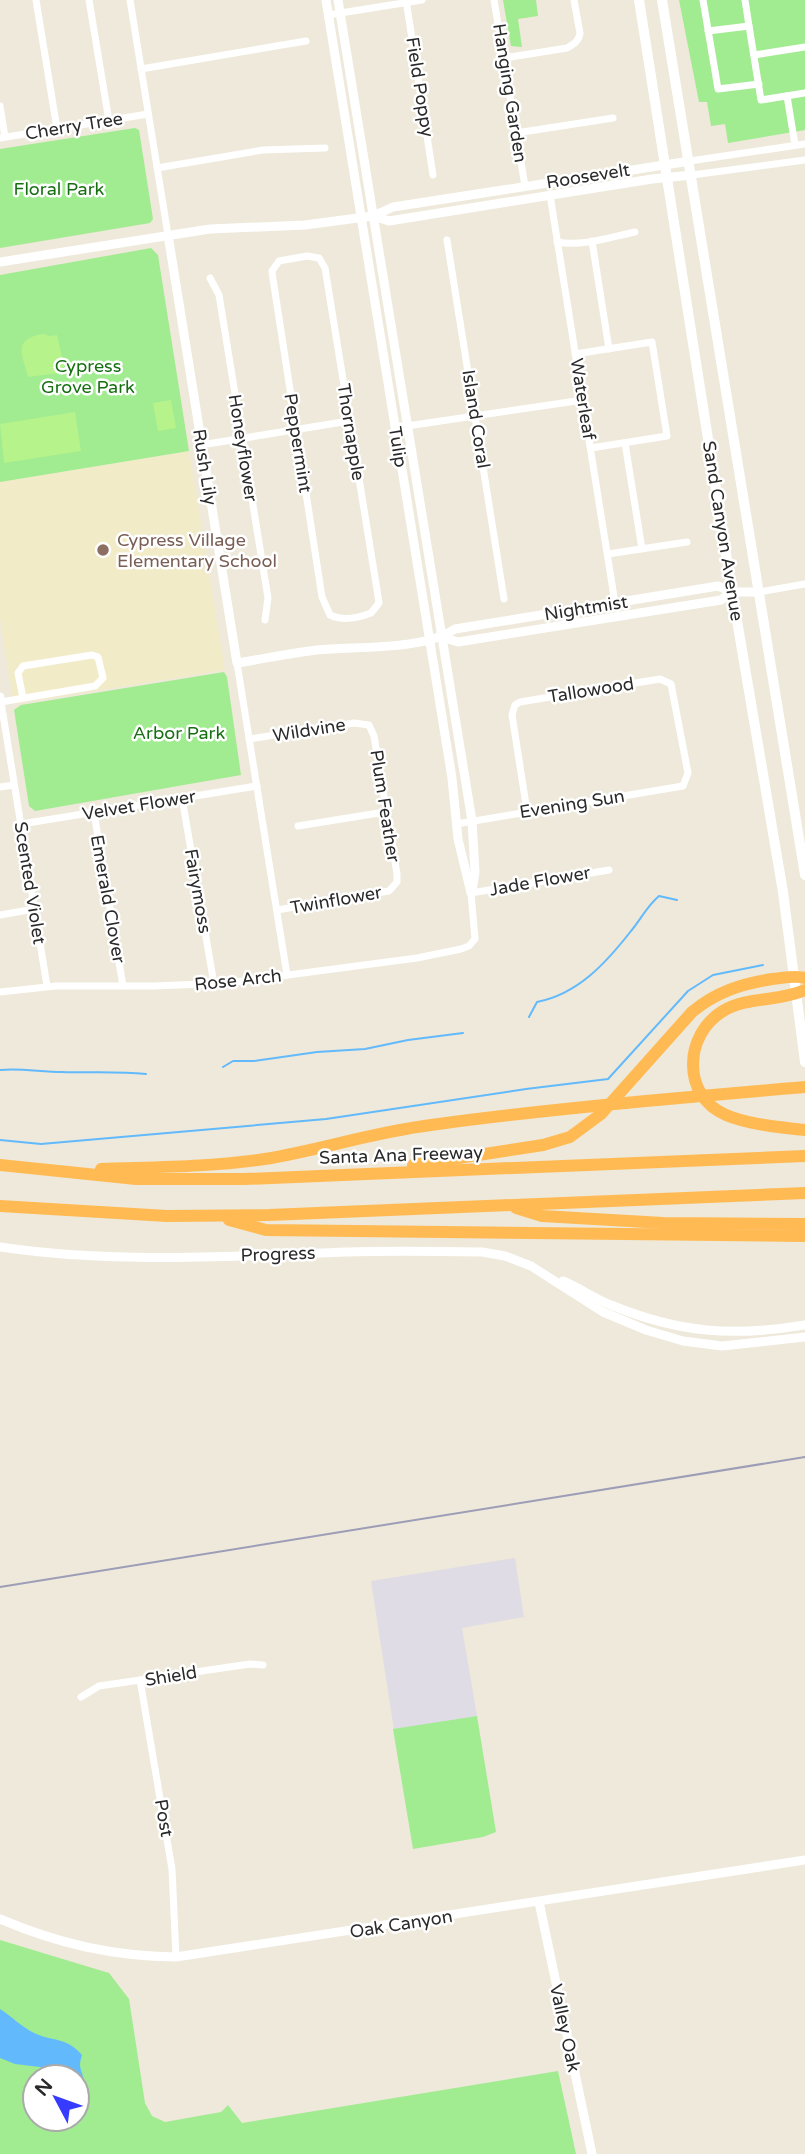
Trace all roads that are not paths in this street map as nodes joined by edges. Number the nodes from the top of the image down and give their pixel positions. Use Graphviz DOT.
graph roads {
  1 [pos="36,0"];
  2 [pos="89,0"];
  3 [pos="130,0"];
  4 [pos="326,0"];
  5 [pos="338,0"];
  6 [pos="422,0"];
  7 [pos="494,0"];
  8 [pos="574,0"];
  9 [pos="639,0"];
  10 [pos="662,0"];
  11 [pos="703,0"];
  12 [pos="745,0"];
  13 [pos="406,1"];
  14 [pos="340,13"];
  15 [pos="328,15"];
  16 [pos="749,26"];
  17 [pos="708,31"];
  18 [pos="306,41"];
  19 [pos="805,47"];
  20 [pos="754,55"];
  21 [pos="504,58"];
  22 [pos="141,69"];
  23 [pos="759,84"];
  24 [pos="805,93"];
  25 [pos="787,96"];
  26 [pos="0,106"];
  27 [pos="148,114"];
  28 [pos="613,118"];
  29 [pos="109,121"];
  30 [pos="57,129"];
  31 [pos="516,133"];
  32 [pos="3,138"];
  33 [pos="805,144"];
  34 [pos="795,145"];
  35 [pos="325,148"];
  36 [pos="805,160"];
  37 [pos="690,162"];
  38 [pos="665,164"];
  39 [pos="157,168"];
  40 [pos="433,175"];
  41 [pos="692,175"];
  42 [pos="667,177"];
  43 [pos="525,186"];
  44 [pos="550,195"];
  45 [pos="373,216"];
  46 [pos="362,218"];
  47 [pos="635,232"];
  48 [pos="168,236"];
  49 [pos="447,240"];
  50 [pos="592,241"];
  51 [pos="557,242"];
  52 [pos="294,258"];
  53 [pos="0,262"];
  54 [pos="211,278"];
  55 [pos="609,349"];
  56 [pos="575,354"];
  57 [pos="583,400"];
  58 [pos="475,415"];
  59 [pos="348,421"];
  60 [pos="394,426"];
  61 [pos="407,426"];
  62 [pos="296,430"];
  63 [pos="242,439"];
  64 [pos="625,443"];
  65 [pos="201,445"];
  66 [pos="591,448"];
  67 [pos="687,542"];
  68 [pos="642,549"];
  69 [pos="608,554"];
  70 [pos="805,584"];
  71 [pos="732,592"];
  72 [pos="759,592"];
  73 [pos="504,599"];
  74 [pos="615,603"];
  75 [pos="353,617"];
  76 [pos="265,620"];
  77 [pos="442,638"];
  78 [pos="428,640"];
  79 [pos="237,663"];
  80 [pos="23,698"];
  81 [pos="0,700"];
  82 [pos="369,725"];
  83 [pos="249,739"];
  84 [pos="686,783"];
  85 [pos="14,785"];
  86 [pos="257,786"];
  87 [pos="0,788"];
  88 [pos="182,798"];
  89 [pos="527,811"];
  90 [pos="385,812"];
  91 [pos="94,813"];
  92 [pos="472,821"];
  93 [pos="21,824"];
  94 [pos="456,824"];
  95 [pos="298,826"];
  96 [pos="609,870"];
  97 [pos="805,875"];
  98 [pos="394,887"];
  99 [pos="471,893"];
  100 [pos="34,909"];
  101 [pos="277,910"];
  102 [pos="0,915"];
  103 [pos="472,943"];
  104 [pos="287,975"];
  105 [pos="800,977"];
  106 [pos="214,984"];
  107 [pos="47,986"];
  108 [pos="123,986"];
  109 [pos="0,992"];
  110 [pos="801,992"];
  111 [pos="805,1062"];
  112 [pos="805,1087"];
  113 [pos="805,1130"];
  114 [pos="800,1156"];
  115 [pos="0,1166"];
  116 [pos="53,1172"];
  117 [pos="351,1175"];
  118 [pos="805,1193"];
  119 [pos="505,1205"];
  120 [pos="0,1206"];
  121 [pos="213,1216"];
  122 [pos="805,1224"];
  123 [pos="805,1236"];
  124 [pos="0,1247"];
  125 [pos="552,1278"];
  126 [pos="805,1325"];
  127 [pos="805,1337"];
  128 [pos="263,1665"];
  129 [pos="140,1681"];
  130 [pos="81,1697"];
  131 [pos="805,1860"];
  132 [pos="539,1902"];
  133 [pos="0,1919"];
  134 [pos="176,1957"];
  135 [pos="592,2154"];
  1 -- 30 [label="street"];
  2 -- 29 [label="street"];
  3 -- 22 [label="street, Rush Lily"];
  4 -- 15 [label="street, Tulip"];
  5 -- 14 [label="street, Tulip"];
  6 -- 13 [label="street"];
  7 -- 21 [label="street, Hanging Garden"];
  8 -- 21 [label="street"];
  9 -- 38 [label="main road, Sand Canyon Avenue"];
  10 -- 37 [label="main road, Sand Canyon Avenue"];
  11 -- 17 [label="street"];
  12 -- 16 [label="street"];
  13 -- 14 [label="street"];
  13 -- 40 [label="street, Field Poppy"];
  14 -- 15 [label="street"];
  14 -- 45 [label="street, Tulip"];
  15 -- 46 [label="street, Tulip"];
  16 -- 17 [label="street"];
  16 -- 20 [label="street"];
  17 -- 23 [label="street"];
  18 -- 22 [label="street"];
  19 -- 20 [label="street"];
  20 -- 23 [label="street"];
  21 -- 31 [label="street, Hanging Garden"];
  22 -- 27 [label="street, Rush Lily"];
  23 -- 25 [label="street"];
  24 -- 25 [label="street"];
  25 -- 34 [label="street"];
  26 -- 32 [label="street"];
  27 -- 29 [label="street, Cherry Tree"];
  27 -- 39 [label="street, Rush Lily"];
  28 -- 31 [label="street"];
  29 -- 30 [label="street, Cherry Tree"];
  30 -- 32 [label="street, Cherry Tree"];
  31 -- 43 [label="street, Hanging Garden"];
  33 -- 34 [label="street, Roosevelt"];
  34 -- 37 [label="street, Roosevelt"];
  35 -- 39 [label="street"];
  36 -- 41 [label="street, Roosevelt"];
  37 -- 38 [label="street, Roosevelt"];
  37 -- 41 [label="main road, Sand Canyon Avenue"];
  38 -- 42 [label="main road, Sand Canyon Avenue"];
  38 -- 43 [label="street, Roosevelt"];
  39 -- 48 [label="street, Rush Lily"];
  41 -- 42 [label="street, Roosevelt"];
  41 -- 72 [label="main road, Sand Canyon Avenue"];
  42 -- 44 [label="street, Roosevelt"];
  42 -- 71 [label="main road, Sand Canyon Avenue"];
  43 -- 45 [label="street, Roosevelt"];
  44 -- 45 [label="street, Roosevelt"];
  44 -- 51 [label="street, Waterleaf"];
  45 -- 46 [label="street, Roosevelt"];
  45 -- 61 [label="street, Tulip"];
  46 -- 48 [label="street, Roosevelt"];
  46 -- 60 [label="street, Tulip"];
  47 -- 50 [label="street"];
  48 -- 53 [label="street, Roosevelt"];
  48 -- 65 [label="street, Rush Lily"];
  49 -- 58 [label="street, Island Coral"];
  50 -- 51 [label="street"];
  50 -- 55 [label="street"];
  51 -- 56 [label="street, Waterleaf"];
  52 -- 59 [label="street, Thornapple"];
  52 -- 62 [label="street, Peppermint"];
  54 -- 63 [label="street, Honeyflower"];
  55 -- 56 [label="street"];
  55 -- 64 [label="street"];
  56 -- 57 [label="street, Waterleaf"];
  57 -- 58 [label="street"];
  57 -- 66 [label="street, Waterleaf"];
  58 -- 61 [label="street"];
  58 -- 73 [label="street, Island Coral"];
  59 -- 62 [label="street"];
  59 -- 75 [label="street, Thornapple"];
  60 -- 61 [label="street"];
  60 -- 78 [label="street, Tulip"];
  61 -- 77 [label="street, Tulip"];
  62 -- 63 [label="street"];
  62 -- 75 [label="street, Peppermint"];
  63 -- 65 [label="street"];
  63 -- 76 [label="street, Honeyflower"];
  64 -- 66 [label="street"];
  64 -- 68 [label="street"];
  65 -- 79 [label="street, Rush Lily"];
  66 -- 69 [label="street, Waterleaf"];
  67 -- 68 [label="street"];
  68 -- 69 [label="street"];
  69 -- 74 [label="street, Waterleaf"];
  70 -- 72 [label="street, Nightmist"];
  71 -- 72 [label="street, Nightmist"];
  71 -- 74 [label="street, Nightmist"];
  71 -- 77 [label="street, Nightmist"];
  71 -- 105 [label="main road, Sand Canyon Avenue"];
  72 -- 97 [label="main road, Sand Canyon Avenue"];
  74 -- 77 [label="street, Nightmist"];
  77 -- 78 [label="street, Nightmist"];
  77 -- 92 [label="street, Tulip"];
  78 -- 79 [label="street, Nightmist"];
  78 -- 94 [label="street, Tulip"];
  79 -- 83 [label="street, Rush Lily"];
  80 -- 80 [label="street"];
  80 -- 81 [label="street"];
  81 -- 85 [label="street, Scented Violet"];
  82 -- 83 [label="street, Wildvine"];
  82 -- 90 [label="street, Plum Feather"];
  83 -- 86 [label="street, Rush Lily"];
  84 -- 89 [label="street, Evening Sun"];
  84 -- 89 [label="street, Tallowood"];
  85 -- 87 [label="street"];
  85 -- 93 [label="street, Scented Violet"];
  86 -- 88 [label="street, Velvet Flower"];
  86 -- 101 [label="street, Rush Lily"];
  88 -- 91 [label="street, Velvet Flower"];
  88 -- 106 [label="street, Fairymoss"];
  89 -- 92 [label="street, Evening Sun"];
  90 -- 95 [label="street"];
  90 -- 98 [label="street, Plum Feather"];
  91 -- 93 [label="street, Velvet Flower"];
  91 -- 108 [label="street, Emerald Clover"];
  92 -- 94 [label="street, Evening Sun"];
  92 -- 99 [label="street, Tulip"];
  93 -- 100 [label="street, Scented Violet"];
  94 -- 99 [label="street, Tulip"];
  96 -- 99 [label="street, Jade Flower"];
  98 -- 101 [label="street, Twinflower"];
  99 -- 103 [label="street, Tulip"];
  100 -- 102 [label="street"];
  100 -- 107 [label="street, Scented Violet"];
  101 -- 104 [label="street, Rush Lily"];
  103 -- 104 [label="street, Rose Arch"];
  104 -- 106 [label="street, Rose Arch"];
  105 -- 110 [label="main road, Sand Canyon Avenue"];
  105 -- 117 [label="highway"];
  106 -- 108 [label="street, Rose Arch"];
  107 -- 108 [label="street, Rose Arch"];
  107 -- 109 [label="street, Rose Arch"];
  110 -- 111 [label="main road, Sand Canyon Avenue"];
  110 -- 113 [label="highway"];
  112 -- 116 [label="highway"];
  114 -- 117 [label="highway, Santa Ana Freeway"];
  115 -- 116 [label="highway, Santa Ana Freeway"];
  116 -- 117 [label="highway, Santa Ana Freeway"];
  118 -- 119 [label="highway"];
  119 -- 121 [label="highway"];
  119 -- 122 [label="highway"];
  120 -- 121 [label="highway"];
  121 -- 123 [label="highway"];
  124 -- 125 [label="street, Progress"];
  125 -- 126 [label="street, Progress"];
  125 -- 127 [label="street, Progress"];
  128 -- 129 [label="street, Shield"];
  129 -- 130 [label="street, Shield"];
  129 -- 134 [label="street, Post"];
  131 -- 132 [label="street, Oak Canyon"];
  132 -- 134 [label="street, Oak Canyon"];
  132 -- 135 [label="street, Valley Oak"];
  133 -- 134 [label="street, Oak Canyon"];
}
